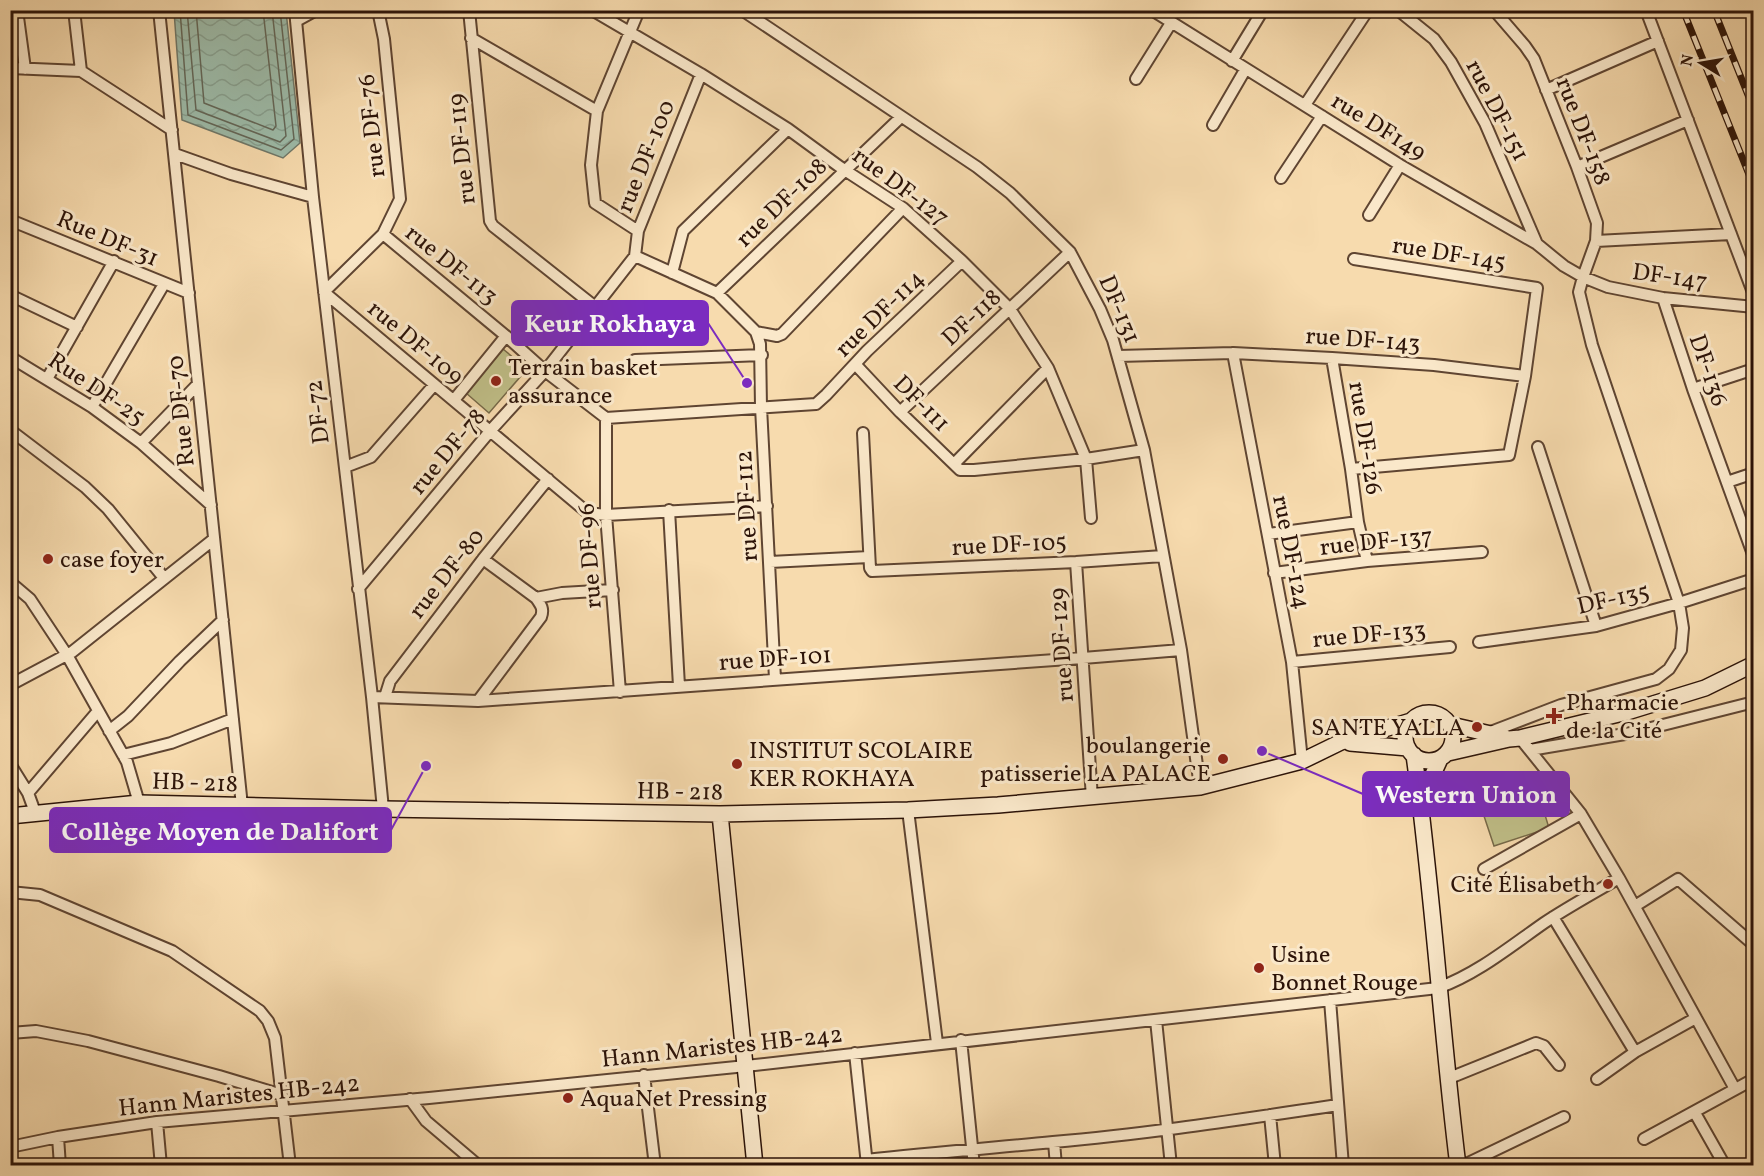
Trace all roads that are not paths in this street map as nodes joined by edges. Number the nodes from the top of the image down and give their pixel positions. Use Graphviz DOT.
graph roads {
  1 [pos="17,10"];
  2 [pos="74,10"];
  3 [pos="159,10"];
  4 [pos="316,10"];
  5 [pos="378,10"];
  6 [pos="468,10"];
  7 [pos="592,10"];
  8 [pos="639,10"];
  9 [pos="742,10"];
  10 [pos="1152,10"];
  11 [pos="1263,10"];
  12 [pos="1368,10"];
  13 [pos="1398,10"];
  14 [pos="1646,10"];
  15 [pos="1499,12"];
  16 [pos="296,16"];
  17 [pos="1171,23"];
  18 [pos="629,33"];
  19 [pos="471,38"];
  20 [pos="1658,42"];
  21 [pos="1232,61"];
  22 [pos="10,68"];
  23 [pos="25,69"];
  24 [pos="1245,70"];
  25 [pos="81,71"];
  26 [pos="701,74"];
  27 [pos="1136,80"];
  28 [pos="1546,90"];
  29 [pos="1305,105"];
  30 [pos="597,111"];
  31 [pos="1322,116"];
  32 [pos="901,117"];
  33 [pos="1688,120"];
  34 [pos="1213,125"];
  35 [pos="788,129"];
  36 [pos="172,130"];
  37 [pos="175,154"];
  38 [pos="1400,165"];
  39 [pos="1577,167"];
  40 [pos="845,170"];
  41 [pos="1281,178"];
  42 [pos="313,197"];
  43 [pos="903,208"];
  44 [pos="1369,215"];
  45 [pos="10,220"];
  46 [pos="638,231"];
  47 [pos="383,234"];
  48 [pos="1731,234"];
  49 [pos="1596,241"];
  50 [pos="1537,244"];
  51 [pos="1070,252"];
  52 [pos="635,256"];
  53 [pos="1354,259"];
  54 [pos="114,261"];
  55 [pos="962,261"];
  56 [pos="672,273"];
  57 [pos="1583,277"];
  58 [pos="164,284"];
  59 [pos="324,292"];
  60 [pos="189,293"];
  61 [pos="717,293"];
  62 [pos="10,295"];
  63 [pos="1754,295"];
  64 [pos="1663,298"];
  65 [pos="594,306"];
  66 [pos="1754,307"];
  67 [pos="1010,309"];
  68 [pos="77,327"];
  69 [pos="756,332"];
  70 [pos="506,336"];
  71 [pos="1233,353"];
  72 [pos="762,355"];
  73 [pos="1118,356"];
  74 [pos="10,357"];
  75 [pos="1332,358"];
  76 [pos="635,360"];
  77 [pos="855,364"];
  78 [pos="1048,368"];
  79 [pos="1754,369"];
  80 [pos="545,371"];
  81 [pos="1525,376"];
  82 [pos="47,379"];
  83 [pos="198,384"];
  84 [pos="434,384"];
  85 [pos="1693,389"];
  86 [pos="454,400"];
  87 [pos="92,407"];
  88 [pos="761,407"];
  89 [pos="900,412"];
  90 [pos="606,418"];
  91 [pos="10,430"];
  92 [pos="491,430"];
  93 [pos="863,433"];
  94 [pos="141,443"];
  95 [pos="1538,447"];
  96 [pos="1144,450"];
  97 [pos="1086,459"];
  98 [pos="345,467"];
  99 [pos="957,467"];
  100 [pos="1351,469"];
  101 [pos="1754,473"];
  102 [pos="548,479"];
  103 [pos="1727,482"];
  104 [pos="211,505"];
  105 [pos="766,506"];
  106 [pos="669,510"];
  107 [pos="606,515"];
  108 [pos="1091,518"];
  109 [pos="1358,522"];
  110 [pos="1268,534"];
  111 [pos="214,539"];
  112 [pos="1482,552"];
  113 [pos="1163,556"];
  114 [pos="869,557"];
  115 [pos="1754,557"];
  116 [pos="483,559"];
  117 [pos="1367,561"];
  118 [pos="770,562"];
  119 [pos="1076,562"];
  120 [pos="1274,573"];
  121 [pos="164,578"];
  122 [pos="1754,579"];
  123 [pos="10,582"];
  124 [pos="358,589"];
  125 [pos="613,590"];
  126 [pos="536,598"];
  127 [pos="1679,603"];
  128 [pos="223,620"];
  129 [pos="1596,626"];
  130 [pos="1479,642"];
  131 [pos="1450,647"];
  132 [pos="1181,650"];
  133 [pos="67,655"];
  134 [pos="1083,658"];
  135 [pos="1292,662"];
  136 [pos="1754,664"];
  137 [pos="775,679"];
  138 [pos="10,685"];
  139 [pos="679,686"];
  140 [pos="620,692"];
  141 [pos="372,697"];
  142 [pos="385,697"];
  143 [pos="478,701"];
  144 [pos="1754,702"];
  145 [pos="98,711"];
  146 [pos="233,719"];
  147 [pos="1411,721"];
  148 [pos="1451,726"];
  149 [pos="109,731"];
  150 [pos="1486,734"];
  151 [pos="1341,742"];
  152 [pos="1520,742"];
  153 [pos="1411,752"];
  154 [pos="123,755"];
  155 [pos="1444,756"];
  156 [pos="1302,761"];
  157 [pos="10,764"];
  158 [pos="1200,787"];
  159 [pos="28,793"];
  160 [pos="1092,798"];
  161 [pos="139,803"];
  162 [pos="1420,803"];
  163 [pos="242,806"];
  164 [pos="384,809"];
  165 [pos="908,810"];
  166 [pos="720,814"];
  167 [pos="1581,814"];
  168 [pos="36,815"];
  169 [pos="10,816"];
  170 [pos="1484,869"];
  171 [pos="1619,878"];
  172 [pos="10,892"];
  173 [pos="1635,906"];
  174 [pos="1553,917"];
  175 [pos="1754,945"];
  176 [pos="1438,988"];
  177 [pos="1330,1000"];
  178 [pos="1696,1018"];
  179 [pos="1156,1020"];
  180 [pos="10,1033"];
  181 [pos="960,1040"];
  182 [pos="937,1043"];
  183 [pos="1635,1052"];
  184 [pos="855,1053"];
  185 [pos="1559,1065"];
  186 [pos="746,1066"];
  187 [pos="644,1075"];
  188 [pos="1447,1078"];
  189 [pos="1597,1079"];
  190 [pos="1754,1079"];
  191 [pos="1735,1089"];
  192 [pos="282,1095"];
  193 [pos="410,1100"];
  194 [pos="1338,1105"];
  195 [pos="284,1111"];
  196 [pos="1695,1113"];
  197 [pos="1270,1115"];
  198 [pos="1564,1117"];
  199 [pos="157,1122"];
  200 [pos="1168,1129"];
  201 [pos="58,1137"];
  202 [pos="1644,1139"];
  203 [pos="1054,1142"];
  204 [pos="10,1147"];
  205 [pos="973,1148"];
  206 [pos="867,1163"];
  207 [pos="60,1166"];
  208 [pos="161,1166"];
  209 [pos="290,1166"];
  210 [pos="479,1166"];
  211 [pos="655,1166"];
  212 [pos="755,1166"];
  213 [pos="974,1166"];
  214 [pos="1056,1166"];
  215 [pos="1172,1166"];
  216 [pos="1275,1166"];
  217 [pos="1343,1166"];
  218 [pos="1460,1166"];
  219 [pos="1725,1166"];
  1 -- 23 [label="street"];
  2 -- 25 [label="street"];
  3 -- 36 [label="street, Rue DF-70"];
  4 -- 16 [label="street"];
  5 -- 47 [label="street, rue DF-76"];
  6 -- 19 [label="street, rue DF-119"];
  7 -- 18 [label="street, rue DF-127"];
  8 -- 18 [label="street"];
  9 -- 32 [label="street, DF-131"];
  10 -- 17 [label="street, rue DF149"];
  11 -- 21 [label="street"];
  12 -- 29 [label="street"];
  13 -- 50 [label="street, rue DF-151"];
  14 -- 20 [label="street"];
  15 -- 28 [label="street, rue DF-158"];
  16 -- 42 [label="street, DF-72 / DF-72"];
  17 -- 21 [label="street, rue DF149"];
  17 -- 27 [label="street"];
  18 -- 26 [label="street, rue DF-127"];
  18 -- 30 [label="street"];
  19 -- 30 [label="street"];
  19 -- 65 [label="street, rue DF-119"];
  20 -- 28 [label="street"];
  20 -- 33 [label="street"];
  21 -- 24 [label="street, rue DF149"];
  22 -- 23 [label="street"];
  23 -- 25 [label="street"];
  24 -- 29 [label="street, rue DF149"];
  24 -- 34 [label="street"];
  25 -- 36 [label="street"];
  26 -- 35 [label="street, rue DF-127"];
  26 -- 46 [label="street, rue DF-100"];
  28 -- 39 [label="street, rue DF-158"];
  29 -- 31 [label="street, rue DF149"];
  30 -- 46 [label="street"];
  31 -- 38 [label="street, rue DF149"];
  31 -- 41 [label="street"];
  32 -- 40 [label="street, rue DF-108"];
  32 -- 51 [label="street, DF-131"];
  33 -- 39 [label="street"];
  33 -- 48 [label="street"];
  35 -- 40 [label="street, rue DF-127"];
  35 -- 56 [label="street"];
  36 -- 37 [label="street, Rue DF-70"];
  37 -- 42 [label="street"];
  37 -- 60 [label="street, Rue DF-70"];
  38 -- 44 [label="street"];
  38 -- 50 [label="street, rue DF149"];
  39 -- 49 [label="street, rue DF-158"];
  40 -- 43 [label="street, rue DF-127"];
  40 -- 61 [label="street, rue DF-108"];
  42 -- 59 [label="street, DF-72 / DF-72"];
  43 -- 55 [label="street, rue DF-127"];
  43 -- 69 [label="street"];
  45 -- 54 [label="street, Rue DF-31"];
  46 -- 52 [label="street, rue DF-100"];
  47 -- 59 [label="street, rue DF-76"];
  47 -- 70 [label="street, rue DF-113"];
  48 -- 49 [label="street"];
  48 -- 63 [label="street"];
  49 -- 57 [label="street, rue DF-158"];
  50 -- 57 [label="street, rue DF149"];
  51 -- 67 [label="street, DF-118 / DF-118"];
  51 -- 73 [label="street, DF-131"];
  52 -- 56 [label="street"];
  52 -- 65 [label="street, rue DF-78"];
  53 -- 81 [label="street, rue DF-145"];
  54 -- 58 [label="street, Rue DF-31"];
  54 -- 68 [label="street"];
  55 -- 67 [label="street, rue DF-127"];
  55 -- 77 [label="street, rue DF-114"];
  56 -- 61 [label="street"];
  57 -- 64 [label="street, DF-147 / DF-147"];
  57 -- 127 [label="street, rue DF-158"];
  58 -- 60 [label="street, Rue DF-31"];
  58 -- 87 [label="street"];
  59 -- 84 [label="street, rue DF-109"];
  59 -- 98 [label="street, DF-72 / DF-72"];
  60 -- 83 [label="street, Rue DF-70"];
  61 -- 69 [label="street"];
  62 -- 68 [label="street"];
  64 -- 66 [label="street, DF-147 / DF-147"];
  64 -- 85 [label="street, DF-136 / DF-136"];
  65 -- 80 [label="street, rue DF-78"];
  67 -- 78 [label="street, rue DF-127"];
  67 -- 89 [label="street, DF-118 / DF-118"];
  68 -- 82 [label="street"];
  69 -- 72 [label="street, rue DF-112"];
  70 -- 80 [label="street, rue DF-113"];
  70 -- 86 [label="street"];
  71 -- 73 [label="street, rue DF-143"];
  71 -- 75 [label="street, rue DF-143"];
  71 -- 110 [label="street, rue DF-124"];
  72 -- 76 [label="street"];
  72 -- 88 [label="street, rue DF-112"];
  73 -- 96 [label="street, DF-131"];
  74 -- 82 [label="street, Rue DF-25"];
  75 -- 81 [label="street, rue DF-143"];
  75 -- 100 [label="street, rue DF-126"];
  77 -- 88 [label="street, rue DF-114"];
  77 -- 89 [label="street, DF-111 / DF-111"];
  78 -- 97 [label="street, rue DF-127"];
  78 -- 99 [label="street"];
  79 -- 85 [label="street"];
  80 -- 90 [label="street, rue DF-113"];
  80 -- 92 [label="street, rue DF-78"];
  81 -- 100 [label="street"];
  82 -- 87 [label="street, Rue DF-25"];
  83 -- 94 [label="street"];
  83 -- 104 [label="street, Rue DF-70"];
  84 -- 86 [label="street, rue DF-109"];
  84 -- 98 [label="street"];
  85 -- 103 [label="street, DF-136 / DF-136"];
  86 -- 92 [label="street, rue DF-109"];
  87 -- 94 [label="street, Rue DF-25"];
  88 -- 90 [label="street"];
  88 -- 105 [label="street, rue DF-112"];
  89 -- 99 [label="street, DF-111 / DF-111"];
  90 -- 107 [label="street, rue DF-96"];
  91 -- 121 [label="street"];
  92 -- 102 [label="street, rue DF-109"];
  92 -- 124 [label="street, rue DF-78"];
  93 -- 114 [label="street"];
  94 -- 104 [label="street, Rue DF-25"];
  95 -- 129 [label="street"];
  96 -- 97 [label="street"];
  96 -- 113 [label="street, DF-131"];
  97 -- 99 [label="street"];
  97 -- 108 [label="street, rue DF-127"];
  98 -- 124 [label="street, DF-72 / DF-72"];
  100 -- 109 [label="street, rue DF-126"];
  101 -- 103 [label="street"];
  102 -- 107 [label="street, rue DF-109"];
  102 -- 116 [label="street, rue DF-80"];
  103 -- 115 [label="street, DF-136 / DF-136"];
  104 -- 111 [label="street, Rue DF-70"];
  105 -- 106 [label="street"];
  105 -- 118 [label="street, rue DF-112"];
  106 -- 107 [label="street"];
  106 -- 139 [label="street"];
  107 -- 125 [label="street, rue DF-96"];
  109 -- 110 [label="street"];
  109 -- 117 [label="street, rue DF-126"];
  110 -- 120 [label="street, rue DF-124"];
  111 -- 121 [label="street"];
  111 -- 128 [label="street, Rue DF-70"];
  112 -- 117 [label="street, rue DF-137"];
  113 -- 119 [label="street, rue DF-105"];
  113 -- 132 [label="street, DF-131"];
  114 -- 118 [label="street"];
  114 -- 119 [label="street, rue DF-105"];
  116 -- 126 [label="street"];
  116 -- 142 [label="street, rue DF-80"];
  117 -- 120 [label="street, rue DF-137"];
  118 -- 137 [label="street, rue DF-112"];
  119 -- 134 [label="street, rue DF-129"];
  120 -- 135 [label="street, rue DF-124"];
  121 -- 133 [label="street"];
  122 -- 127 [label="street, DF-135 / DF-135"];
  123 -- 133 [label="street"];
  124 -- 141 [label="street, DF-72 / DF-72"];
  125 -- 126 [label="street"];
  125 -- 140 [label="street, rue DF-96"];
  126 -- 143 [label="street"];
  127 -- 129 [label="street, DF-135 / DF-135"];
  127 -- 150 [label="street, rue DF-158"];
  128 -- 146 [label="street, Rue DF-70"];
  128 -- 149 [label="street"];
  129 -- 130 [label="street, DF-135 / DF-135"];
  131 -- 135 [label="street, rue DF-133"];
  132 -- 134 [label="street, rue DF-101"];
  132 -- 158 [label="street, DF-131"];
  133 -- 138 [label="street"];
  133 -- 145 [label="street"];
  134 -- 137 [label="street, rue DF-101"];
  134 -- 160 [label="street, rue DF-129"];
  135 -- 156 [label="street, rue DF-124"];
  136 -- 152 [label="main road"];
  137 -- 139 [label="street, rue DF-101"];
  139 -- 140 [label="street, rue DF-101"];
  140 -- 143 [label="street, rue DF-101"];
  141 -- 142 [label="street, rue DF-101"];
  141 -- 164 [label="street, DF-72 / DF-72"];
  142 -- 143 [label="street, rue DF-101"];
  144 -- 152 [label="street"];
  145 -- 149 [label="street"];
  145 -- 159 [label="street"];
  146 -- 154 [label="street"];
  146 -- 163 [label="street, Rue DF-70"];
  147 -- 148 [label="main road"];
  147 -- 151 [label="main road, HB - 218"];
  147 -- 153 [label="main road"];
  148 -- 150 [label="main road"];
  148 -- 155 [label="main road"];
  149 -- 154 [label="street"];
  150 -- 152 [label="main road"];
  151 -- 153 [label="main road"];
  151 -- 156 [label="main road, HB - 218"];
  152 -- 155 [label="main road"];
  152 -- 167 [label="street"];
  153 -- 155 [label="main road"];
  153 -- 162 [label="main road"];
  154 -- 161 [label="street"];
  155 -- 162 [label="main road"];
  156 -- 158 [label="main road, HB - 218"];
  157 -- 159 [label="street"];
  158 -- 160 [label="main road, HB - 218"];
  159 -- 168 [label="street"];
  160 -- 165 [label="main road, HB - 218"];
  161 -- 163 [label="main road, HB - 218"];
  161 -- 168 [label="main road, HB - 218"];
  162 -- 176 [label="main road"];
  163 -- 164 [label="main road, HB - 218"];
  164 -- 166 [label="main road, HB - 218"];
  165 -- 166 [label="main road, HB - 218"];
  165 -- 182 [label="street"];
  166 -- 186 [label="main road"];
  167 -- 170 [label="street"];
  167 -- 171 [label="street"];
  168 -- 169 [label="main road, HB - 218"];
  171 -- 173 [label="street"];
  171 -- 174 [label="street, Hann Maristes HB-242"];
  172 -- 192 [label="street"];
  173 -- 175 [label="street"];
  173 -- 178 [label="street"];
  174 -- 176 [label="street, Hann Maristes HB-242"];
  174 -- 183 [label="street"];
  176 -- 177 [label="street, Hann Maristes HB-242"];
  176 -- 188 [label="main road"];
  177 -- 179 [label="street, Hann Maristes HB-242"];
  177 -- 194 [label="street"];
  178 -- 183 [label="street"];
  178 -- 191 [label="street"];
  179 -- 181 [label="street, Hann Maristes HB-242"];
  179 -- 200 [label="street"];
  180 -- 192 [label="street"];
  181 -- 182 [label="street, Hann Maristes HB-242"];
  181 -- 205 [label="street"];
  182 -- 184 [label="street, Hann Maristes HB-242"];
  183 -- 189 [label="street"];
  184 -- 186 [label="street, Hann Maristes HB-242"];
  184 -- 206 [label="street"];
  185 -- 188 [label="street"];
  186 -- 187 [label="street, Hann Maristes HB-242"];
  186 -- 212 [label="main road"];
  187 -- 193 [label="street, Hann Maristes HB-242"];
  187 -- 211 [label="street"];
  188 -- 218 [label="main road"];
  190 -- 191 [label="street"];
  191 -- 196 [label="street"];
  192 -- 195 [label="street"];
  193 -- 195 [label="street, Hann Maristes HB-242"];
  193 -- 210 [label="street"];
  194 -- 197 [label="street"];
  194 -- 217 [label="street"];
  195 -- 199 [label="street, Hann Maristes HB-242"];
  195 -- 209 [label="street"];
  196 -- 202 [label="street"];
  196 -- 219 [label="street"];
  197 -- 200 [label="street"];
  197 -- 216 [label="street"];
  198 -- 218 [label="street"];
  199 -- 201 [label="street, Hann Maristes HB-242"];
  199 -- 208 [label="street"];
  200 -- 203 [label="street"];
  200 -- 215 [label="street"];
  201 -- 204 [label="street, Hann Maristes HB-242"];
  201 -- 207 [label="street"];
  203 -- 205 [label="street"];
  203 -- 214 [label="street"];
  205 -- 206 [label="street"];
  205 -- 213 [label="street"];
}
